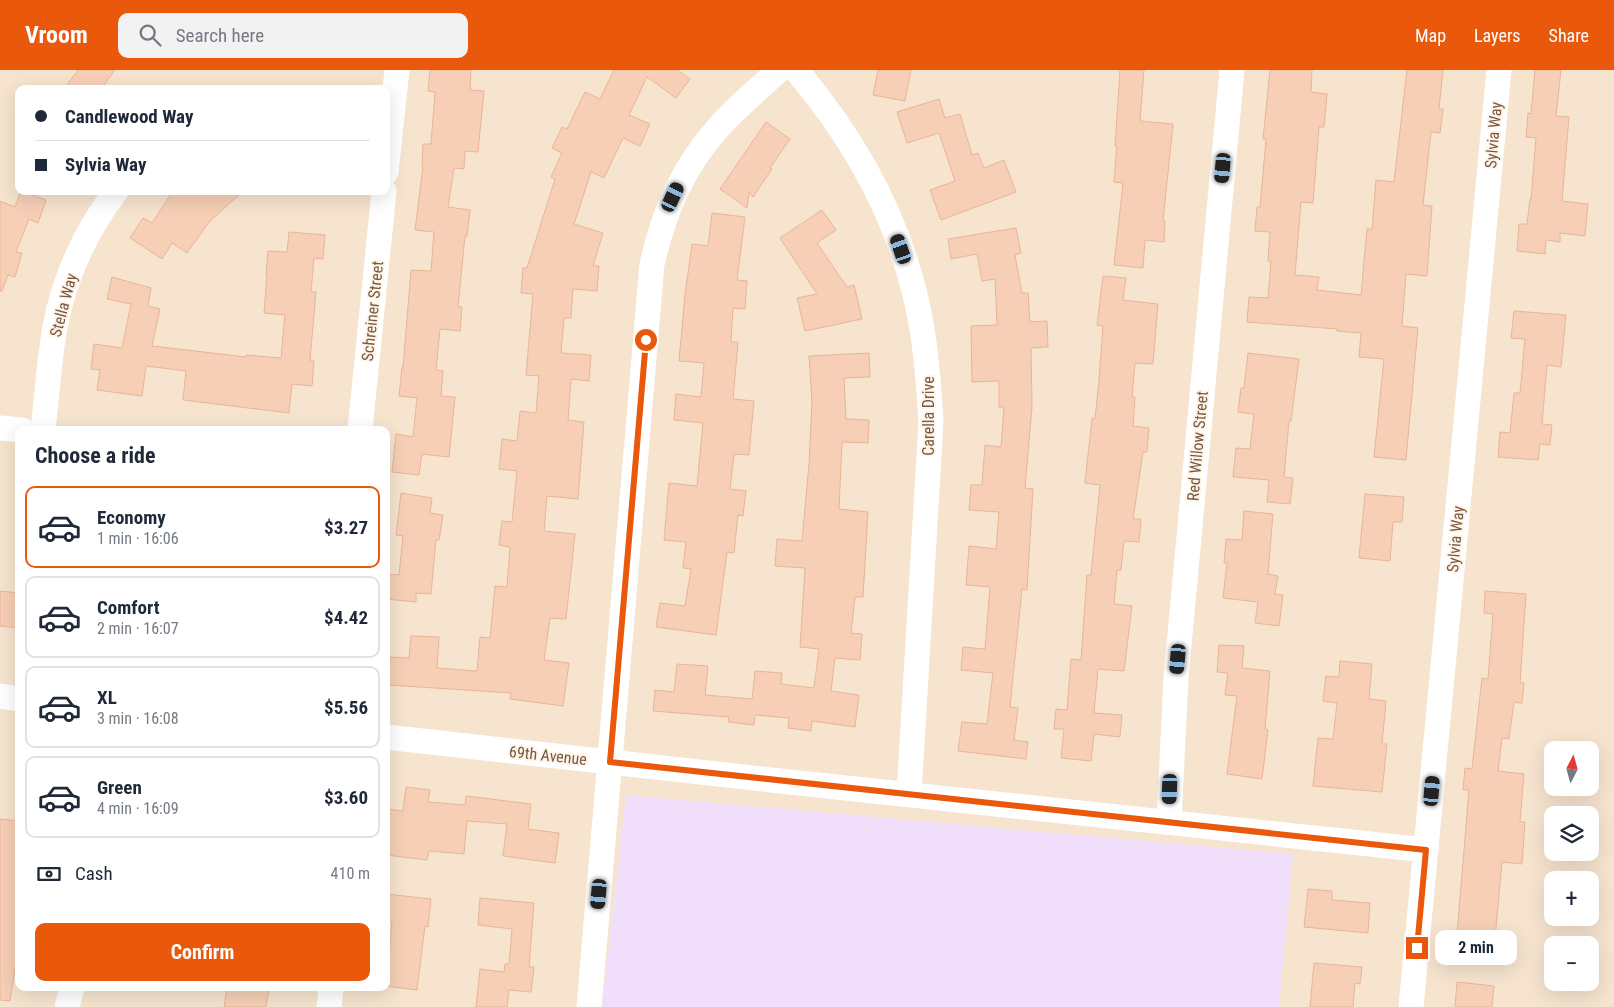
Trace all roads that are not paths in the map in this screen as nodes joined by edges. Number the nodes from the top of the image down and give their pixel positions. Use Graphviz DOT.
graph roads {
  1 [pos="397,70"];
  2 [pos="779,70"];
  3 [pos="796,70"];
  4 [pos="1232,70"];
  5 [pos="1499,70"];
  6 [pos="390,99"];
  7 [pos="113,195"];
  8 [pos="384,195"];
  9 [pos="43,426"];
  10 [pos="360,426"];
  11 [pos="0,428"];
  12 [pos="15,429"];
  13 [pos="0,696"];
  14 [pos="15,698"];
  15 [pos="390,737"];
  16 [pos="610,762"];
  17 [pos="909,794"];
  18 [pos="1169,822"];
  19 [pos="1426,850"];
  20 [pos="71,991"];
  21 [pos="331,991"];
  22 [pos="67,1007"];
  23 [pos="329,1007"];
  24 [pos="589,1007"];
  25 [pos="1411,1007"];
  1 -- 6 [label="street"];
  2 -- 16 [label="street"];
  3 -- 17 [label="street, Carella Drive"];
  4 -- 18 [label="street, Red Willow Street"];
  5 -- 19 [label="street, Sylvia Way"];
  7 -- 9 [label="street, Stella Way"];
  8 -- 10 [label="street, Schreiner Street"];
  11 -- 12 [label="street"];
  13 -- 14 [label="street"];
  15 -- 16 [label="street, 69th Avenue"];
  16 -- 17 [label="street, 69th Avenue"];
  16 -- 24 [label="street"];
  17 -- 18 [label="street, 69th Avenue"];
  18 -- 19 [label="street, 69th Avenue"];
  19 -- 25 [label="street, Sylvia Way"];
  20 -- 22 [label="street"];
  21 -- 23 [label="street"];
}
